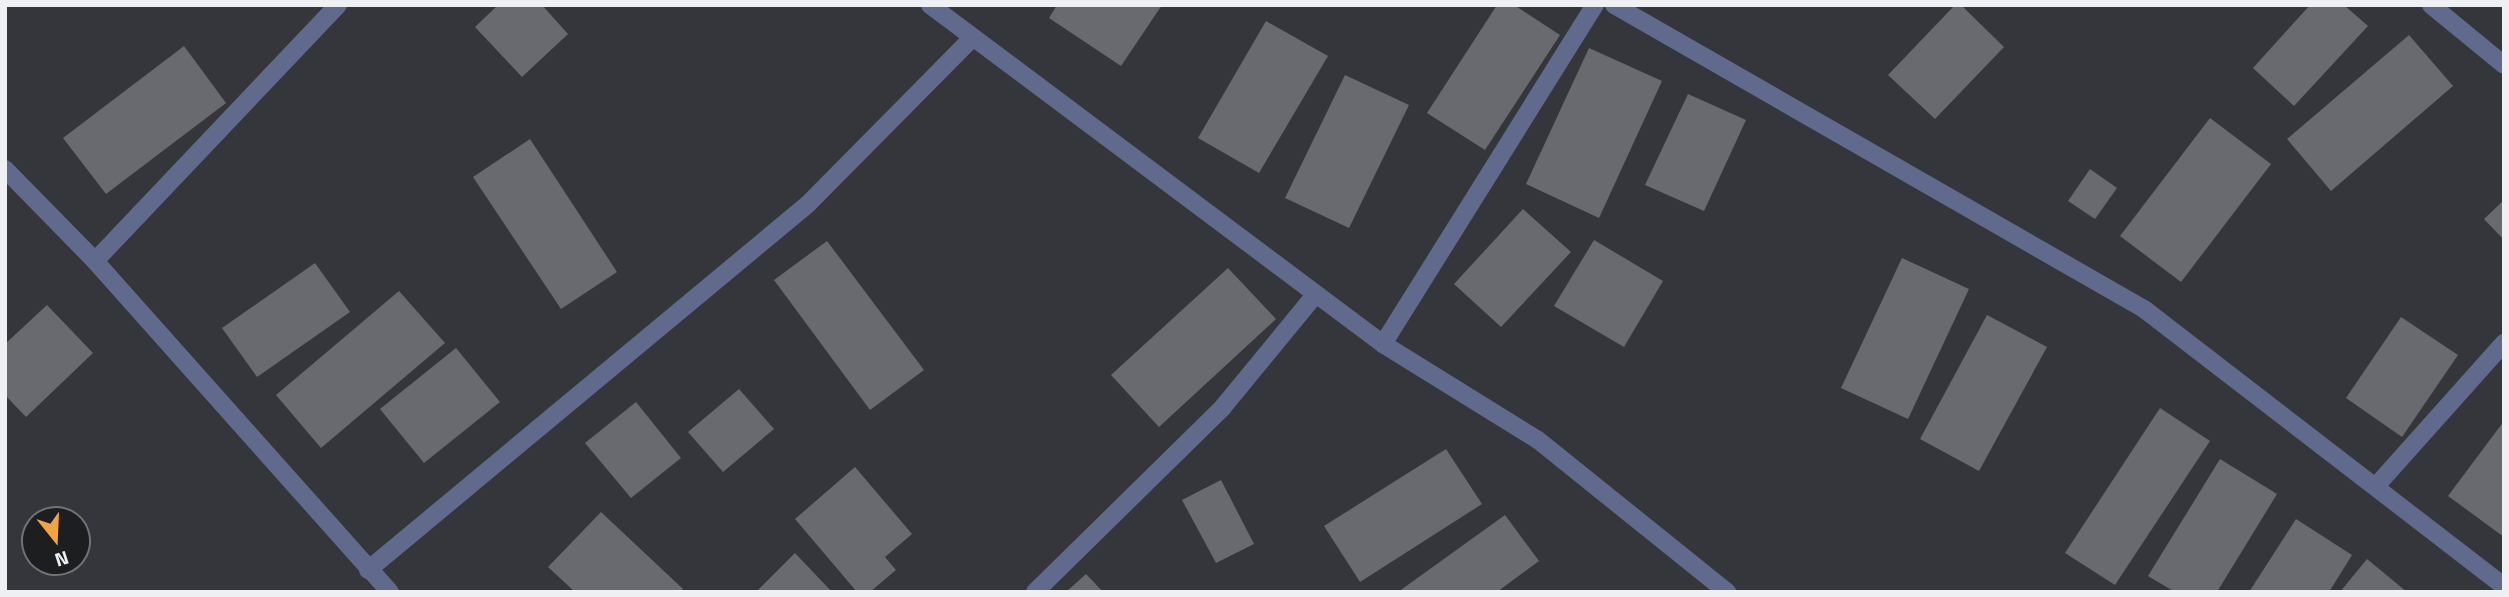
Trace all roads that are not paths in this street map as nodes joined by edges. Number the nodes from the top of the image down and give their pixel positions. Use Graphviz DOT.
graph roads {
  1 [pos="338,5"];
  2 [pos="930,5"];
  3 [pos="1595,5"];
  4 [pos="1614,5"];
  5 [pos="2431,5"];
  6 [pos="972,38"];
  7 [pos="2504,65"];
  8 [pos="5,169"];
  9 [pos="95,261"];
  10 [pos="1315,295"];
  11 [pos="2504,343"];
  12 [pos="1384,344"];
  13 [pos="2377,485"];
  14 [pos="368,570"];
  15 [pos="1706,586"];
  16 [pos="2504,586"];
  17 [pos="390,592"];
  18 [pos="1035,592"];
  19 [pos="1727,592"];
  1 -- 9 [label="street"];
  2 -- 6 [label="street"];
  3 -- 12 [label="street"];
  4 -- 13 [label="street"];
  5 -- 7 [label="street"];
  6 -- 10 [label="street"];
  6 -- 14 [label="street"];
  8 -- 9 [label="street"];
  9 -- 14 [label="street"];
  10 -- 12 [label="street"];
  10 -- 18 [label="street"];
  11 -- 13 [label="street"];
  12 -- 15 [label="street"];
  13 -- 16 [label="street"];
  14 -- 17 [label="street"];
  15 -- 19 [label="street"];
}
